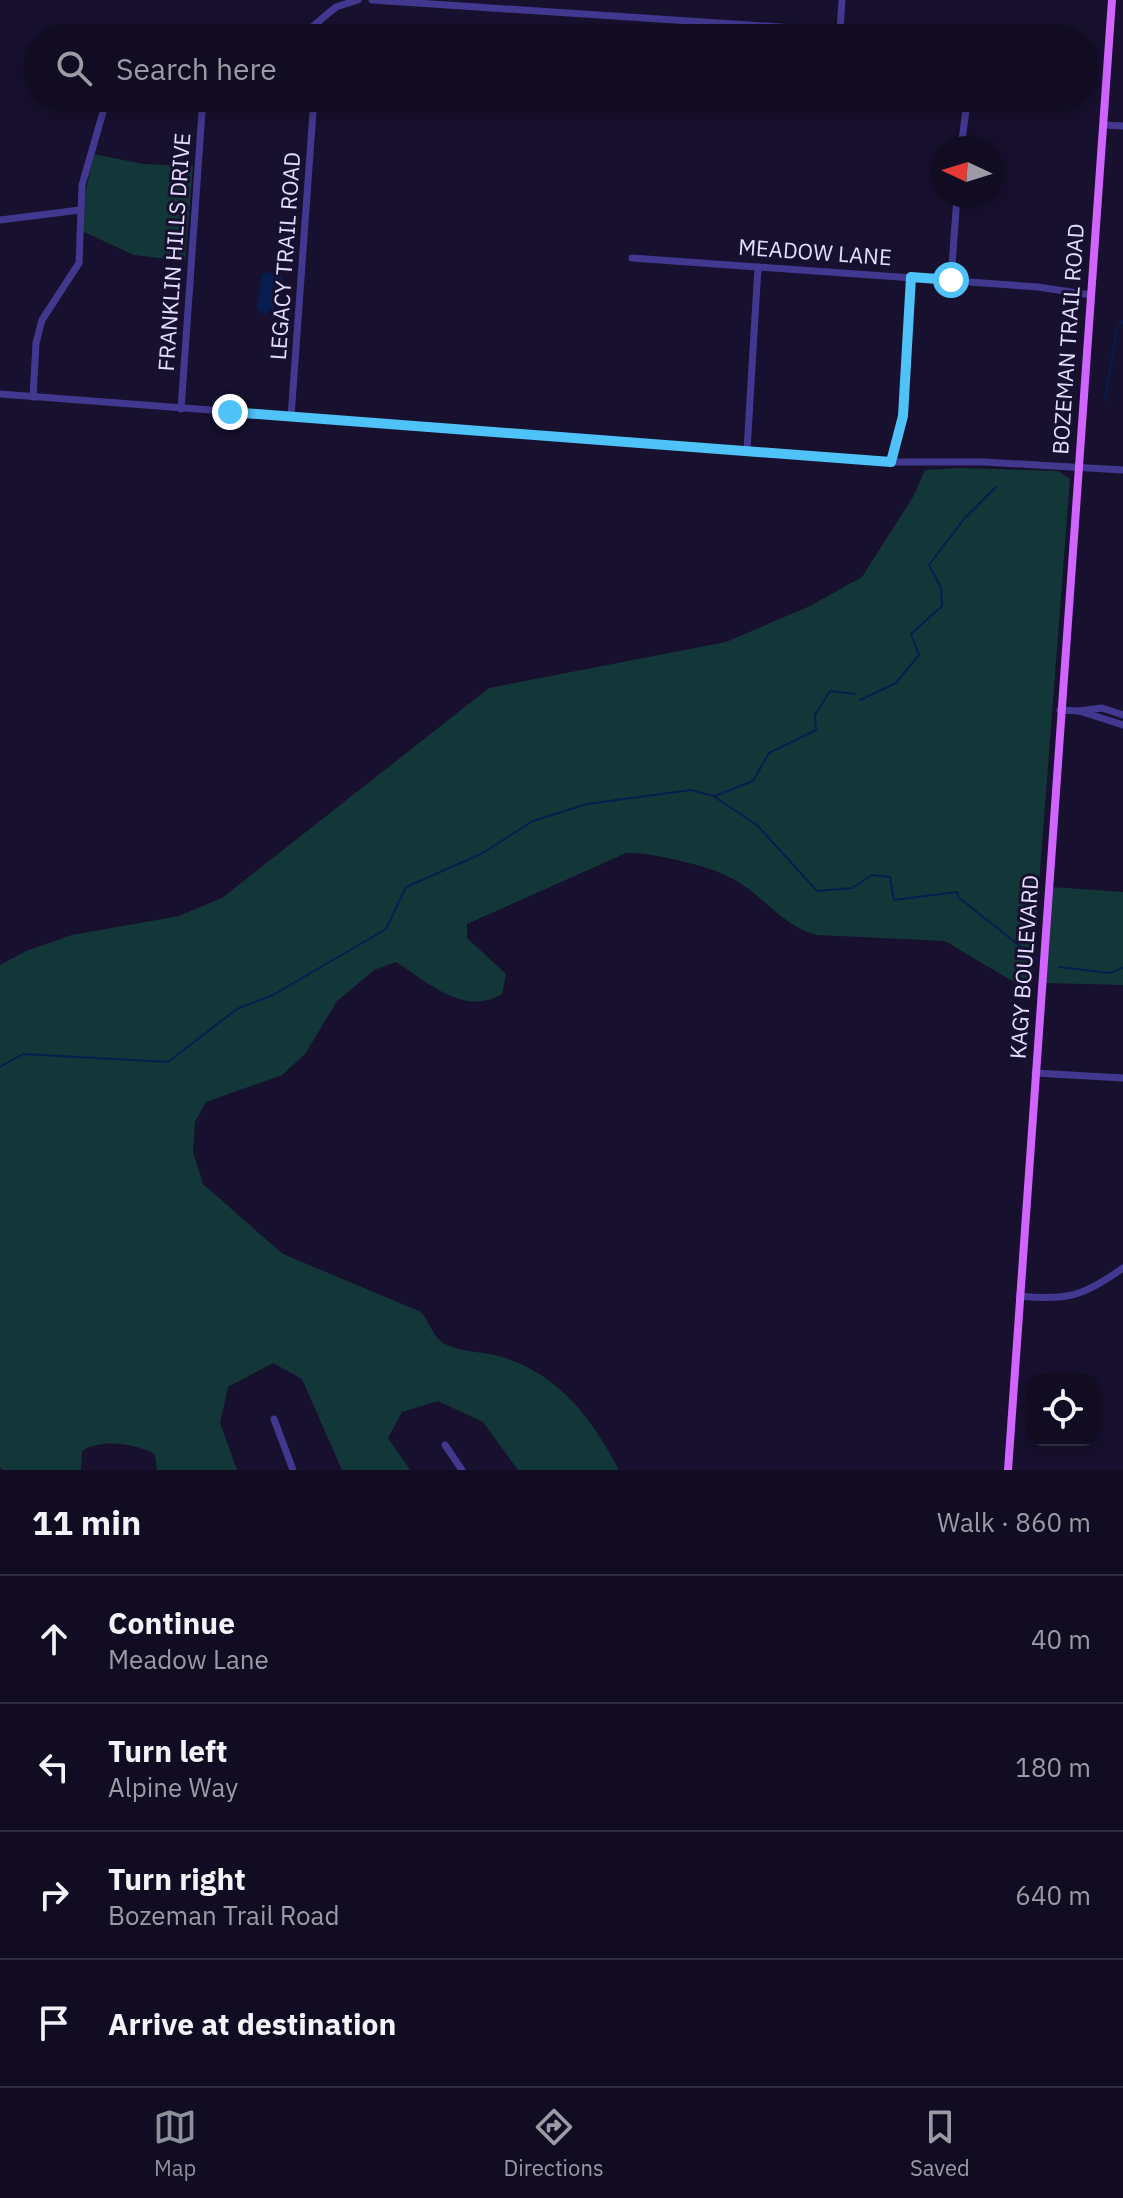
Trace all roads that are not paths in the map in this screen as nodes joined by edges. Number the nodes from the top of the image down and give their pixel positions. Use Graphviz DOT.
graph roads {
  1 [pos="358,0"];
  2 [pos="372,0"];
  3 [pos="842,0"];
  4 [pos="1112,0"];
  5 [pos="318,24"];
  6 [pos="734,24"];
  7 [pos="840,24"];
  8 [pos="103,112"];
  9 [pos="202,112"];
  10 [pos="313,112"];
  11 [pos="966,112"];
  12 [pos="1103,125"];
  13 [pos="1123,126"];
  14 [pos="963,136"];
  15 [pos="956,208"];
  16 [pos="80,210"];
  17 [pos="0,220"];
  18 [pos="632,258"];
  19 [pos="758,267"];
  20 [pos="911,277"];
  21 [pos="951,280"];
  22 [pos="1091,295"];
  23 [pos="0,394"];
  24 [pos="33,397"];
  25 [pos="181,409"];
  26 [pos="291,417"];
  27 [pos="747,450"];
  28 [pos="891,462"];
  29 [pos="1078,467"];
  30 [pos="1123,470"];
  31 [pos="1060,710"];
  32 [pos="1079,711"];
  33 [pos="1123,715"];
  34 [pos="1123,725"];
  35 [pos="1035,1073"];
  36 [pos="1123,1078"];
  37 [pos="1123,1268"];
  38 [pos="1019,1296"];
  39 [pos="274,1419"];
  40 [pos="445,1445"];
  41 [pos="293,1470"];
  42 [pos="462,1470"];
  43 [pos="1008,1470"];
  1 -- 5 [label="street"];
  2 -- 6 [label="street"];
  3 -- 7 [label="street"];
  4 -- 12 [label="main road, BOZEMAN TRAIL ROAD"];
  8 -- 16 [label="street"];
  9 -- 25 [label="street, FRANKLIN HILLS DRIVE"];
  10 -- 26 [label="street, LEGACY TRAIL ROAD"];
  11 -- 14 [label="street"];
  12 -- 13 [label="street"];
  12 -- 22 [label="main road, BOZEMAN TRAIL ROAD"];
  15 -- 21 [label="street"];
  16 -- 17 [label="street"];
  16 -- 24 [label="street"];
  18 -- 19 [label="street, MEADOW LANE"];
  19 -- 20 [label="street, MEADOW LANE"];
  19 -- 27 [label="street"];
  20 -- 21 [label="street, MEADOW LANE"];
  20 -- 28 [label="street"];
  21 -- 22 [label="street, MEADOW LANE"];
  22 -- 29 [label="main road, BOZEMAN TRAIL ROAD"];
  23 -- 24 [label="street, BOZEMAN TRAIL ROAD"];
  24 -- 25 [label="street, BOZEMAN TRAIL ROAD"];
  25 -- 26 [label="street, BOZEMAN TRAIL ROAD"];
  26 -- 27 [label="street, BOZEMAN TRAIL ROAD"];
  27 -- 28 [label="street, BOZEMAN TRAIL ROAD"];
  28 -- 29 [label="street, BOZEMAN TRAIL ROAD"];
  29 -- 30 [label="street"];
  29 -- 31 [label="main road, KAGY BOULEVARD"];
  31 -- 32 [label="street"];
  31 -- 35 [label="main road, KAGY BOULEVARD"];
  32 -- 33 [label="street"];
  32 -- 34 [label="street"];
  35 -- 36 [label="street"];
  35 -- 38 [label="main road, KAGY BOULEVARD"];
  37 -- 38 [label="street"];
  38 -- 43 [label="main road, KAGY BOULEVARD"];
  39 -- 41 [label="street"];
  40 -- 42 [label="street"];
}
